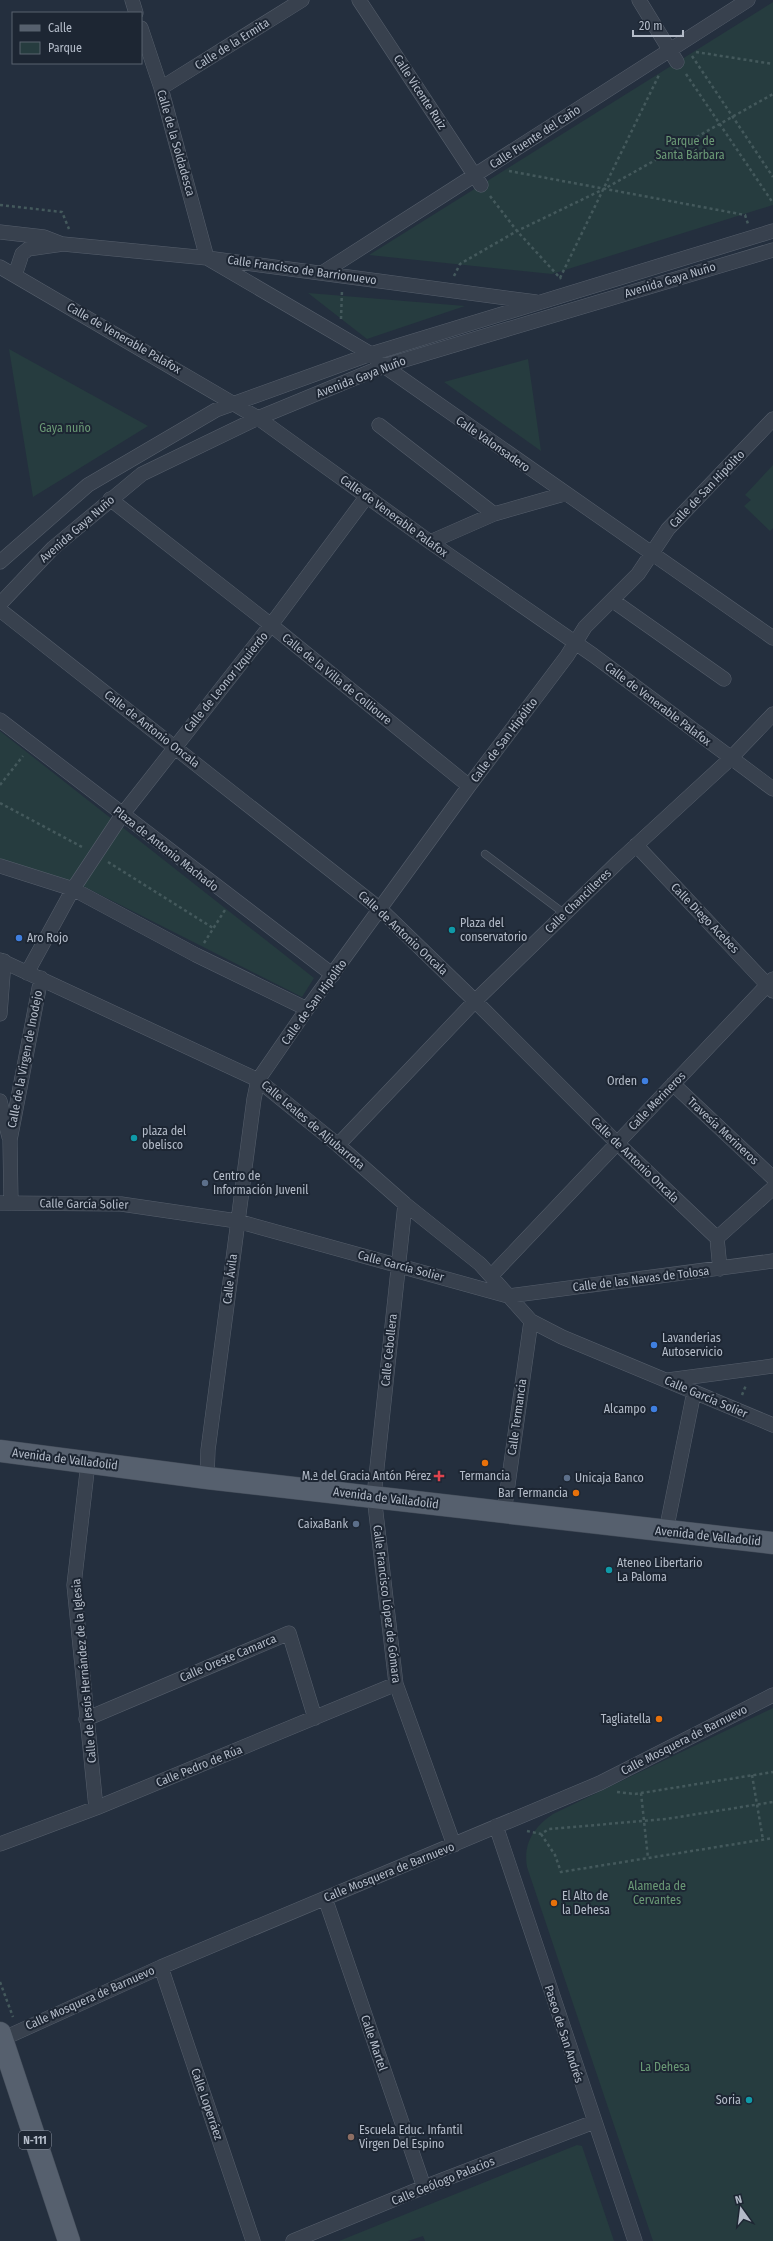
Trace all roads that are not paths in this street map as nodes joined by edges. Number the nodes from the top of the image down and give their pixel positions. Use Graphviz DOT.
graph roads {
  1 [pos="132,0"];
  2 [pos="302,0"];
  3 [pos="359,0"];
  4 [pos="639,0"];
  5 [pos="748,0"];
  6 [pos="136,12"];
  7 [pos="142,31"];
  8 [pos="670,49"];
  9 [pos="677,62"];
  10 [pos="161,88"];
  11 [pos="478,180"];
  12 [pos="773,231"];
  13 [pos="0,232"];
  14 [pos="63,244"];
  15 [pos="773,250"];
  16 [pos="208,258"];
  17 [pos="0,267"];
  18 [pos="322,273"];
  19 [pos="15,275"];
  20 [pos="540,302"];
  21 [pos="371,354"];
  22 [pos="384,366"];
  23 [pos="236,404"];
  24 [pos="258,418"];
  25 [pos="773,419"];
  26 [pos="379,425"];
  27 [pos="564,494"];
  28 [pos="367,496"];
  29 [pos="110,499"];
  30 [pos="494,514"];
  31 [pos="430,542"];
  32 [pos="651,554"];
  33 [pos="0,562"];
  34 [pos="612,600"];
  35 [pos="0,604"];
  36 [pos="0,610"];
  37 [pos="271,625"];
  38 [pos="773,638"];
  39 [pos="575,644"];
  40 [pos="724,679"];
  41 [pos="773,714"];
  42 [pos="0,720"];
  43 [pos="174,747"];
  44 [pos="730,759"];
  45 [pos="469,786"];
  46 [pos="773,789"];
  47 [pos="122,815"];
  48 [pos="636,845"];
  49 [pos="485,854"];
  50 [pos="0,866"];
  51 [pos="73,889"];
  52 [pos="380,909"];
  53 [pos="564,914"];
  54 [pos="2,961"];
  55 [pos="27,973"];
  56 [pos="333,975"];
  57 [pos="41,978"];
  58 [pos="771,985"];
  59 [pos="476,1001"];
  60 [pos="307,1009"];
  61 [pos="0,1014"];
  62 [pos="258,1080"];
  63 [pos="674,1084"];
  64 [pos="0,1101"];
  65 [pos="10,1140"];
  66 [pos="617,1143"];
  67 [pos="338,1145"];
  68 [pos="773,1178"];
  69 [pos="773,1188"];
  70 [pos="6,1203"];
  71 [pos="405,1204"];
  72 [pos="237,1221"];
  73 [pos="717,1238"];
  74 [pos="773,1261"];
  75 [pos="398,1265"];
  76 [pos="720,1270"];
  77 [pos="492,1275"];
  78 [pos="508,1296"];
  79 [pos="531,1321"];
  80 [pos="773,1366"];
  81 [pos="668,1380"];
  82 [pos="694,1392"];
  83 [pos="773,1425"];
  84 [pos="0,1451"];
  85 [pos="88,1463"];
  86 [pos="207,1478"];
  87 [pos="374,1496"];
  88 [pos="504,1513"];
  89 [pos="666,1531"];
  90 [pos="773,1543"];
  91 [pos="396,1684"];
  92 [pos="773,1695"];
  93 [pos="315,1718"];
  94 [pos="86,1719"];
  95 [pos="96,1808"];
  96 [pos="496,1826"];
  97 [pos="0,1844"];
  98 [pos="454,1845"];
  99 [pos="325,1898"];
  100 [pos="161,1966"];
  101 [pos="1,2037"];
  102 [pos="594,2122"];
  103 [pos="424,2187"];
  104 [pos="69,2241"];
  105 [pos="253,2241"];
  106 [pos="293,2241"];
  107 [pos="635,2241"];
  1 -- 6 [label="street"];
  2 -- 10 [label="street, Calle de la Ermita"];
  3 -- 11 [label="street, Calle Vicente Ruiz"];
  4 -- 8 [label="street"];
  5 -- 8 [label="street, Calle Fuente del Caño"];
  7 -- 10 [label="street, Calle de la Soldadesca"];
  8 -- 9 [label="street"];
  8 -- 11 [label="street, Calle Fuente del Caño"];
  10 -- 16 [label="street, Calle de la Soldadesca"];
  11 -- 18 [label="street, Calle Fuente del Caño"];
  12 -- 20 [label="street, Avenida Gaya Nuño"];
  13 -- 14 [label="street, Calle Francisco de Barrionuevo"];
  14 -- 16 [label="street, Calle Francisco de Barrionuevo"];
  14 -- 19 [label="street, Calle Francisco de Barrionuevo"];
  15 -- 22 [label="street, Avenida Gaya Nuño"];
  16 -- 18 [label="street, Calle Francisco de Barrionuevo"];
  16 -- 21 [label="street, Calle Valonsadero"];
  17 -- 19 [label="street, Calle de Venerable Palafox"];
  18 -- 20 [label="street, Calle Francisco de Barrionuevo"];
  19 -- 23 [label="street, Calle de Venerable Palafox"];
  20 -- 21 [label="street, Avenida Gaya Nuño"];
  21 -- 22 [label="street, Calle Valonsadero"];
  21 -- 23 [label="street, Avenida Gaya Nuño"];
  22 -- 24 [label="street, Avenida Gaya Nuño"];
  22 -- 27 [label="street, Calle Valonsadero"];
  23 -- 24 [label="street, Calle de Venerable Palafox"];
  23 -- 33 [label="street, Avenida Gaya Nuño"];
  24 -- 28 [label="street, Calle de Venerable Palafox"];
  24 -- 29 [label="street, Avenida Gaya Nuño"];
  25 -- 32 [label="street, Calle de San Hipólito"];
  26 -- 30 [label="street"];
  27 -- 30 [label="street"];
  27 -- 32 [label="street, Calle Valonsadero"];
  28 -- 31 [label="street, Calle de Venerable Palafox"];
  28 -- 37 [label="street, Calle de Leonor Izquierdo"];
  29 -- 35 [label="street, Avenida Gaya Nuño"];
  29 -- 37 [label="street, Calle de la Villa de Collioure"];
  30 -- 31 [label="street"];
  31 -- 39 [label="street, Calle de Venerable Palafox"];
  32 -- 34 [label="street, Calle de San Hipólito"];
  32 -- 38 [label="street, Calle Valonsadero"];
  34 -- 39 [label="street, Calle de San Hipólito"];
  34 -- 40 [label="street"];
  36 -- 43 [label="street, Calle de Antonio Oncala"];
  37 -- 43 [label="street, Calle de Leonor Izquierdo"];
  37 -- 45 [label="street, Calle de la Villa de Collioure"];
  39 -- 44 [label="street, Calle de Venerable Palafox"];
  39 -- 45 [label="street, Calle de San Hipólito"];
  41 -- 44 [label="street, Calle Chancilleres"];
  42 -- 47 [label="street, Plaza de Antonio Machado"];
  43 -- 47 [label="street, Calle de Leonor Izquierdo"];
  43 -- 52 [label="street, Calle de Antonio Oncala"];
  44 -- 46 [label="street, Calle de Venerable Palafox"];
  44 -- 48 [label="street, Calle Chancilleres"];
  45 -- 52 [label="street, Calle de San Hipólito"];
  47 -- 51 [label="street, Calle de Leonor Izquierdo"];
  47 -- 56 [label="street, Plaza de Antonio Machado"];
  48 -- 53 [label="street, Calle Chancilleres"];
  48 -- 58 [label="street, Calle Diego Acebes"];
  49 -- 53 [label="lane"];
  50 -- 51 [label="street"];
  51 -- 55 [label="street, Calle de Leonor Izquierdo"];
  51 -- 60 [label="street"];
  52 -- 56 [label="street, Calle de San Hipólito"];
  52 -- 59 [label="street, Calle de Antonio Oncala"];
  53 -- 59 [label="street, Calle Chancilleres"];
  54 -- 55 [label="street, Calle Leales de Aljubarrota"];
  54 -- 61 [label="street"];
  55 -- 57 [label="street, Calle Leales de Aljubarrota"];
  56 -- 60 [label="street, Calle de San Hipólito"];
  57 -- 62 [label="street, Calle Leales de Aljubarrota"];
  57 -- 65 [label="street, Calle de la Virgen de Inodejo"];
  58 -- 63 [label="street, Calle Merineros"];
  59 -- 66 [label="street, Calle de Antonio Oncala"];
  59 -- 67 [label="street, Calle Chancilleres"];
  60 -- 62 [label="street, Calle de San Hipólito"];
  62 -- 67 [label="street, Calle Leales de Aljubarrota"];
  62 -- 72 [label="street, Calle Ávila"];
  63 -- 66 [label="street, Calle Merineros"];
  63 -- 68 [label="street, Travesía Merineros"];
  64 -- 65 [label="street, Calle de la Virgen de Inodejo"];
  65 -- 70 [label="street, Calle de la Virgen de Inodejo"];
  66 -- 73 [label="street, Calle de Antonio Oncala"];
  66 -- 77 [label="street, Calle Merineros"];
  67 -- 71 [label="street, Calle Leales de Aljubarrota"];
  69 -- 73 [label="street"];
  70 -- 72 [label="street, Calle García Solier"];
  71 -- 75 [label="street, Calle Cebollera"];
  71 -- 77 [label="street, Calle Leales de Aljubarrota"];
  72 -- 75 [label="street, Calle García Solier"];
  72 -- 86 [label="street, Calle Ávila"];
  73 -- 76 [label="street"];
  74 -- 76 [label="street, Calle de las Navas de Tolosa"];
  75 -- 78 [label="street, Calle García Solier"];
  75 -- 87 [label="street, Calle Cebollera"];
  76 -- 78 [label="street, Calle de las Navas de Tolosa"];
  77 -- 78 [label="street, Calle Leales de Aljubarrota"];
  78 -- 79 [label="street, Calle García Solier"];
  79 -- 81 [label="street, Calle García Solier"];
  79 -- 88 [label="street, Calle Termancia"];
  80 -- 81 [label="street"];
  81 -- 82 [label="street, Calle García Solier"];
  82 -- 83 [label="street, Calle García Solier"];
  82 -- 89 [label="street"];
  84 -- 85 [label="main road, Avenida de Valladolid"];
  85 -- 86 [label="main road, Avenida de Valladolid"];
  85 -- 94 [label="street, Calle de Jesús Hernández de la Iglesia"];
  86 -- 87 [label="main road, Avenida de Valladolid"];
  87 -- 88 [label="main road, Avenida de Valladolid"];
  87 -- 91 [label="street, Calle Francisco López de Gómara"];
  88 -- 89 [label="main road, Avenida de Valladolid"];
  89 -- 90 [label="main road, Avenida de Valladolid"];
  91 -- 93 [label="street, Calle Pedro de Rúa"];
  91 -- 98 [label="street, Calle Francisco López de Gómara"];
  92 -- 96 [label="street, Calle Mosquera de Barnuevo"];
  93 -- 94 [label="street, Calle Oreste Camarca"];
  93 -- 95 [label="street, Calle Pedro de Rúa"];
  94 -- 95 [label="street, Calle de Jesús Hernández de la Iglesia"];
  95 -- 97 [label="street, Calle Pedro de Rúa"];
  96 -- 98 [label="street, Calle Mosquera de Barnuevo"];
  96 -- 102 [label="street, Paseo de San Andrés"];
  98 -- 99 [label="street, Calle Mosquera de Barnuevo"];
  99 -- 100 [label="street, Calle Mosquera de Barnuevo"];
  99 -- 103 [label="street, Calle Martel"];
  100 -- 101 [label="street, Calle Mosquera de Barnuevo"];
  100 -- 105 [label="street, Calle Loperráez"];
  101 -- 104 [label="main road, N-111"];
  102 -- 103 [label="street, Calle Geólogo Palacios"];
  102 -- 107 [label="street, Paseo de San Andrés"];
  103 -- 106 [label="street, Calle Geólogo Palacios"];
}
